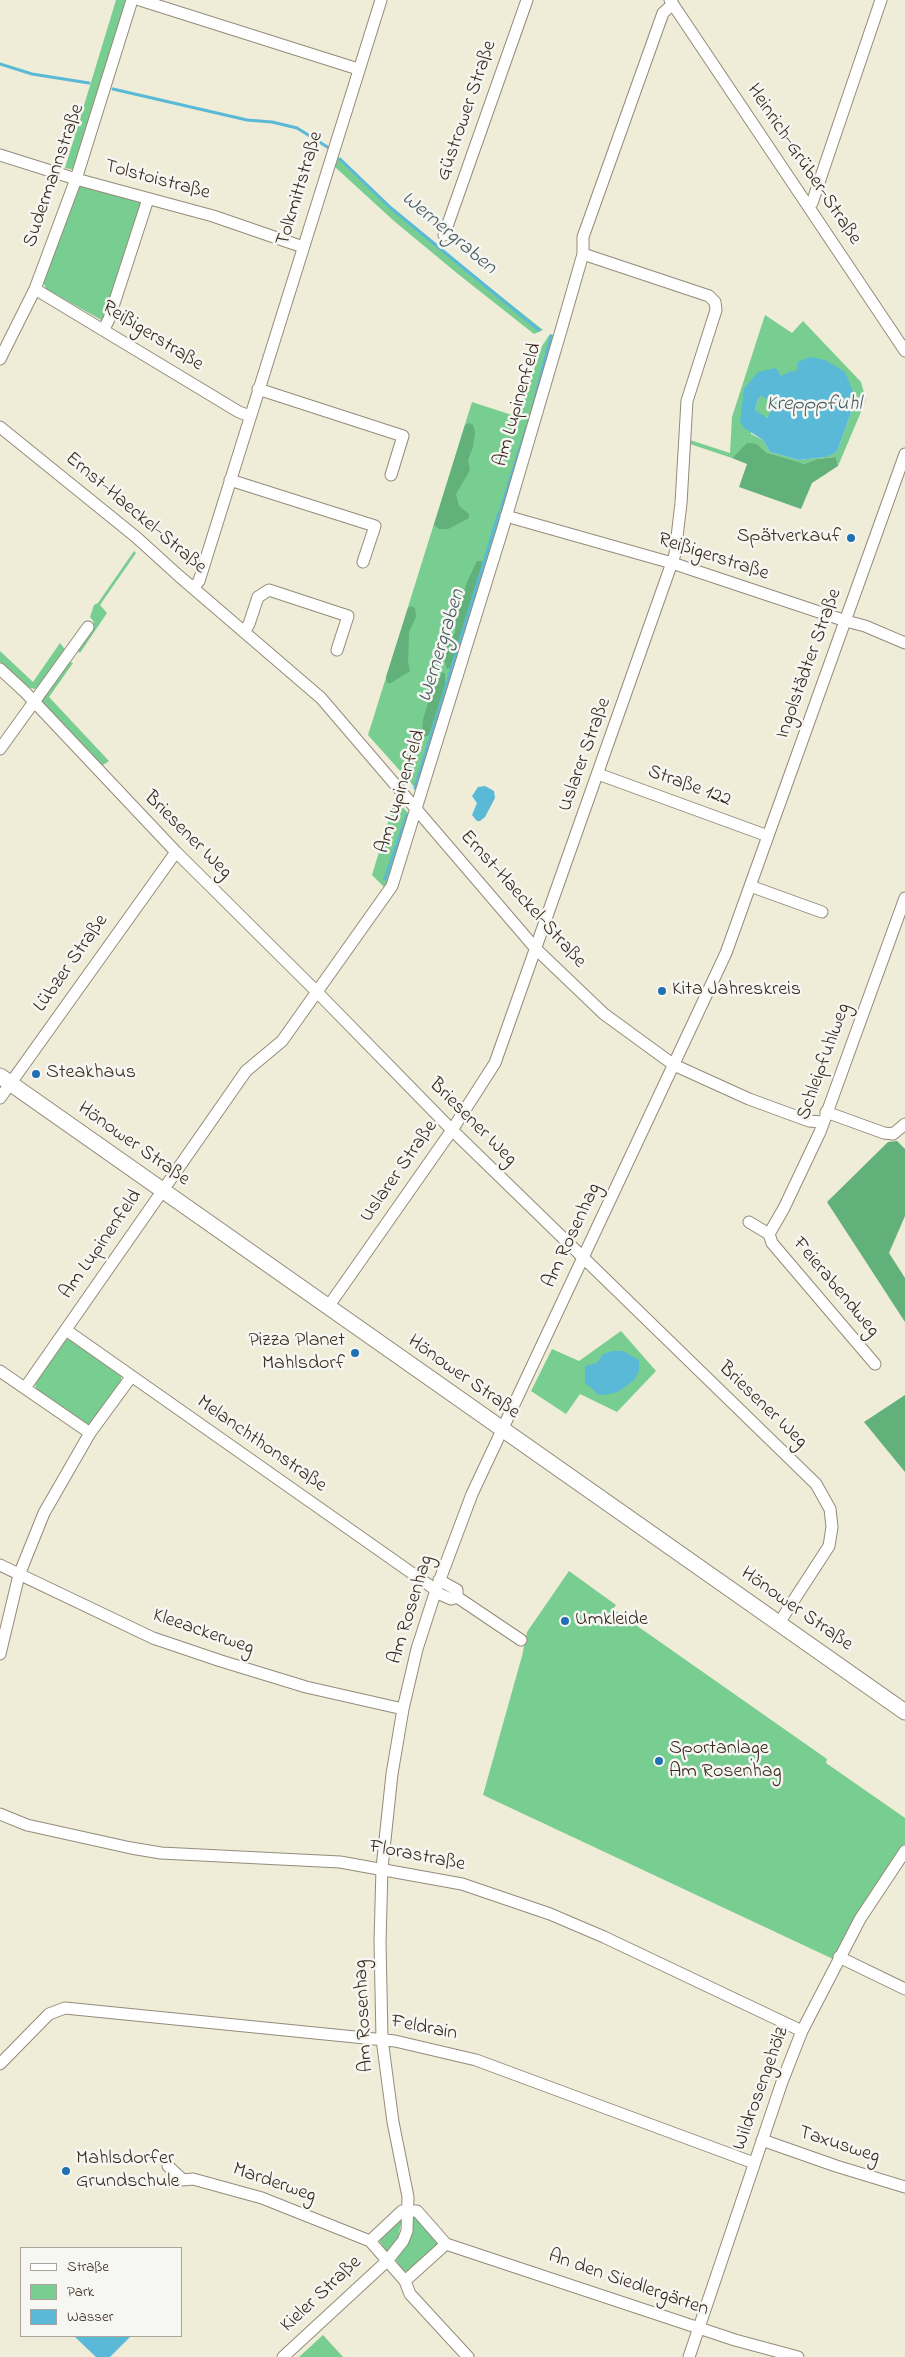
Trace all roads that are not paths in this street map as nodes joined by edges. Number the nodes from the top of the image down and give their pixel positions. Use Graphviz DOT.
graph roads {
  1 [pos="132,0"];
  2 [pos="140,0"];
  3 [pos="381,0"];
  4 [pos="527,0"];
  5 [pos="881,0"];
  6 [pos="671,2"];
  7 [pos="358,69"];
  8 [pos="0,155"];
  9 [pos="76,179"];
  10 [pos="148,199"];
  11 [pos="808,206"];
  12 [pos="444,235"];
  13 [pos="303,247"];
  14 [pos="583,254"];
  15 [pos="35,289"];
  16 [pos="104,329"];
  17 [pos="905,350"];
  18 [pos="0,360"];
  19 [pos="258,389"];
  20 [pos="250,416"];
  21 [pos="0,427"];
  22 [pos="905,454"];
  23 [pos="391,475"];
  24 [pos="230,480"];
  25 [pos="506,516"];
  26 [pos="363,562"];
  27 [pos="672,563"];
  28 [pos="194,588"];
  29 [pos="846,621"];
  30 [pos="88,627"];
  31 [pos="244,632"];
  32 [pos="905,643"];
  33 [pos="337,650"];
  34 [pos="0,669"];
  35 [pos="33,702"];
  36 [pos="0,749"];
  37 [pos="598,774"];
  38 [pos="416,808"];
  39 [pos="768,836"];
  40 [pos="176,852"];
  41 [pos="750,886"];
  42 [pos="905,898"];
  43 [pos="822,912"];
  44 [pos="536,949"];
  45 [pos="317,992"];
  46 [pos="674,1065"];
  47 [pos="5,1079"];
  48 [pos="0,1098"];
  49 [pos="824,1117"];
  50 [pos="905,1124"];
  51 [pos="452,1130"];
  52 [pos="163,1190"];
  53 [pos="749,1222"];
  54 [pos="769,1234"];
  55 [pos="583,1259"];
  56 [pos="328,1307"];
  57 [pos="66,1330"];
  58 [pos="875,1364"];
  59 [pos="0,1371"];
  60 [pos="131,1377"];
  61 [pos="25,1388"];
  62 [pos="502,1430"];
  63 [pos="90,1432"];
  64 [pos="0,1565"];
  65 [pos="19,1575"];
  66 [pos="437,1587"];
  67 [pos="780,1622"];
  68 [pos="521,1640"];
  69 [pos="0,1654"];
  70 [pos="403,1709"];
  71 [pos="905,1712"];
  72 [pos="0,1814"];
  73 [pos="905,1851"];
  74 [pos="382,1868"];
  75 [pos="839,1958"];
  76 [pos="905,1989"];
  77 [pos="802,2031"];
  78 [pos="382,2040"];
  79 [pos="0,2064"];
  80 [pos="762,2140"];
  81 [pos="754,2163"];
  82 [pos="168,2166"];
  83 [pos="905,2187"];
  84 [pos="409,2211"];
  85 [pos="370,2241"];
  86 [pos="446,2244"];
  87 [pos="387,2261"];
  88 [pos="405,2281"];
  89 [pos="699,2328"];
  90 [pos="284,2357"];
  91 [pos="468,2357"];
  92 [pos="689,2357"];
  93 [pos="798,2357"];
  1 -- 9 [label="street, Sudermannstraße"];
  2 -- 7 [label="street"];
  3 -- 7 [label="street, Tolkmittstraße"];
  4 -- 12 [label="street, Güstrower Straße"];
  5 -- 11 [label="street"];
  6 -- 11 [label="street, Heinrich-Grüber-Straße"];
  6 -- 14 [label="street, Am Lupinenfeld"];
  7 -- 13 [label="street, Tolkmittstraße"];
  8 -- 9 [label="street, Tolstoistraße"];
  9 -- 10 [label="street, Tolstoistraße"];
  9 -- 15 [label="street, Sudermannstraße"];
  10 -- 13 [label="street, Tolstoistraße"];
  10 -- 16 [label="street"];
  11 -- 17 [label="street, Heinrich-Grüber-Straße"];
  13 -- 19 [label="street, Tolkmittstraße"];
  14 -- 25 [label="street, Am Lupinenfeld"];
  14 -- 27 [label="street, Uslarer Straße"];
  15 -- 16 [label="street, Reißigerstraße"];
  15 -- 18 [label="street, Sudermannstraße"];
  16 -- 20 [label="street, Reißigerstraße"];
  19 -- 20 [label="street, Tolkmittstraße"];
  19 -- 23 [label="street"];
  20 -- 24 [label="street, Tolkmittstraße"];
  21 -- 28 [label="street, Ernst-Haeckel-Straße"];
  22 -- 29 [label="street, Ingolstädter Straße"];
  24 -- 26 [label="street"];
  24 -- 28 [label="street, Tolkmittstraße"];
  25 -- 27 [label="street, Reißigerstraße"];
  25 -- 38 [label="street, Am Lupinenfeld"];
  27 -- 29 [label="street, Reißigerstraße"];
  27 -- 37 [label="street, Uslarer Straße"];
  28 -- 31 [label="street, Ernst-Haeckel-Straße"];
  29 -- 32 [label="street, Reißigerstraße"];
  29 -- 39 [label="street, Ingolstädter Straße"];
  30 -- 35 [label="street"];
  31 -- 33 [label="street"];
  31 -- 38 [label="street, Ernst-Haeckel-Straße"];
  34 -- 35 [label="street, Briesener Weg"];
  35 -- 36 [label="street"];
  35 -- 40 [label="street, Briesener Weg"];
  37 -- 39 [label="street, Straße 122"];
  37 -- 44 [label="street, Uslarer Straße"];
  38 -- 44 [label="street, Ernst-Haeckel-Straße"];
  38 -- 45 [label="street, Am Lupinenfeld"];
  39 -- 41 [label="street, Ingolstädter Straße"];
  40 -- 45 [label="street, Briesener Weg"];
  40 -- 47 [label="street, Lübzer Straße"];
  41 -- 43 [label="street"];
  41 -- 46 [label="street, Ingolstädter Straße"];
  42 -- 49 [label="street, Schleipfuhlweg"];
  44 -- 46 [label="street, Ernst-Haeckel-Straße"];
  44 -- 51 [label="street, Uslarer Straße"];
  45 -- 51 [label="street, Briesener Weg"];
  45 -- 52 [label="street, Am Lupinenfeld"];
  46 -- 49 [label="street, Ernst-Haeckel-Straße"];
  46 -- 55 [label="street, Am Rosenhag"];
  47 -- 48 [label="street, Lübzer Straße"];
  47 -- 52 [label="main road, Hönower Straße"];
  49 -- 50 [label="street, Ernst-Haeckel-Straße"];
  49 -- 54 [label="street, Schleipfuhlweg"];
  51 -- 55 [label="street, Briesener Weg"];
  51 -- 56 [label="street, Uslarer Straße"];
  52 -- 56 [label="main road, Hönower Straße"];
  52 -- 57 [label="street, Am Lupinenfeld"];
  53 -- 54 [label="street"];
  54 -- 58 [label="street, Feierabendweg"];
  55 -- 62 [label="street, Am Rosenhag"];
  55 -- 67 [label="street, Briesener Weg"];
  56 -- 62 [label="main road, Hönower Straße"];
  57 -- 60 [label="street, Melanchthonstraße"];
  57 -- 61 [label="street, Am Lupinenfeld"];
  59 -- 61 [label="street"];
  60 -- 63 [label="street"];
  60 -- 66 [label="street, Melanchthonstraße"];
  61 -- 63 [label="street"];
  62 -- 66 [label="street, Am Rosenhag"];
  62 -- 67 [label="main road, Hönower Straße"];
  63 -- 65 [label="street"];
  64 -- 65 [label="street, Kleeackerweg"];
  65 -- 69 [label="street"];
  65 -- 70 [label="street, Kleeackerweg"];
  66 -- 68 [label="street, Melanchthonstraße"];
  66 -- 70 [label="street, Am Rosenhag"];
  67 -- 71 [label="main road, Hönower Straße"];
  70 -- 74 [label="street, Am Rosenhag"];
  72 -- 74 [label="street, Florastraße"];
  73 -- 75 [label="street, Wildrosengehölz"];
  74 -- 77 [label="street, Florastraße"];
  74 -- 78 [label="street, Am Rosenhag"];
  75 -- 76 [label="street"];
  75 -- 77 [label="street, Wildrosengehölz"];
  77 -- 80 [label="street, Wildrosengehölz"];
  78 -- 79 [label="street, Feldrain"];
  78 -- 81 [label="street, Feldrain"];
  78 -- 84 [label="street, Am Rosenhag"];
  80 -- 81 [label="street, Wildrosengehölz"];
  80 -- 83 [label="street, Taxusweg"];
  81 -- 89 [label="street, Wildrosengehölz"];
  82 -- 85 [label="street, Marderweg"];
  84 -- 85 [label="street"];
  84 -- 86 [label="street"];
  84 -- 87 [label="street, Am Rosenhag"];
  85 -- 87 [label="street"];
  86 -- 88 [label="street"];
  86 -- 89 [label="street, An den Siedlergärten"];
  87 -- 88 [label="street"];
  87 -- 90 [label="street, Kieler Straße"];
  88 -- 91 [label="street"];
  89 -- 92 [label="street, Wildrosengehölz"];
  89 -- 93 [label="street, An den Siedlergärten"];
}
